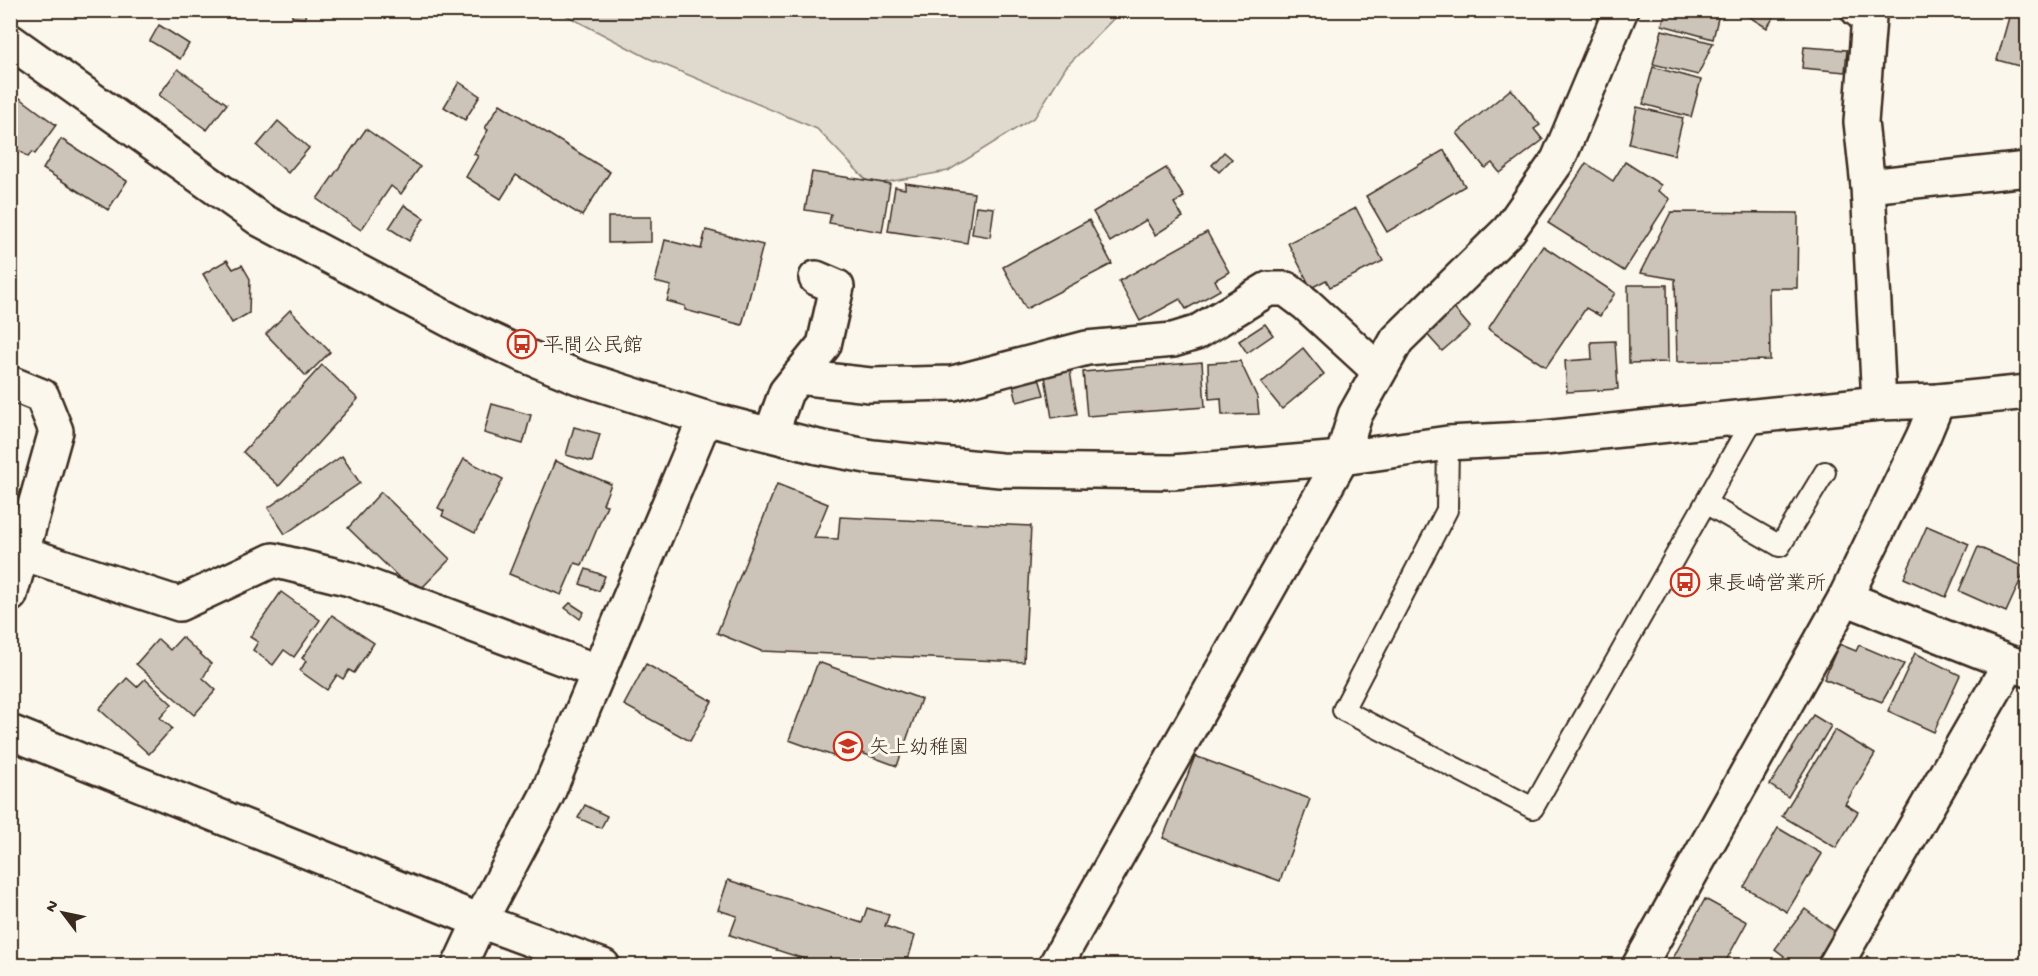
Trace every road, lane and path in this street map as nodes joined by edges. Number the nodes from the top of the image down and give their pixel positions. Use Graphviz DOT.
graph roads {
  1 [pos="1621,10"];
  2 [pos="1858,10"];
  3 [pos="10,41"];
  4 [pos="2028,169"];
  5 [pos="1868,186"];
  6 [pos="816,278"];
  7 [pos="1379,371"];
  8 [pos="798,377"];
  9 [pos="10,383"];
  10 [pos="2028,392"];
  11 [pos="1938,401"];
  12 [pos="1879,403"];
  13 [pos="1755,415"];
  14 [pos="705,418"];
  15 [pos="771,434"];
  16 [pos="1448,443"];
  17 [pos="1342,458"];
  18 [pos="1825,472"];
  19 [pos="1707,504"];
  20 [pos="22,553"];
  21 [pos="10,595"];
  22 [pos="1845,598"];
  23 [pos="2019,667"];
  24 [pos="599,672"];
  25 [pos="10,732"];
  26 [pos="480,921"];
  27 [pos="459,966"];
  28 [pos="603,966"];
  29 [pos="1055,966"];
  30 [pos="1639,966"];
  31 [pos="1835,966"];
  1 -- 7 [label="street"];
  2 -- 5 [label="street"];
  3 -- 14 [label="street"];
  4 -- 5 [label="street"];
  5 -- 12 [label="street"];
  6 -- 8 [label="street"];
  7 -- 8 [label="street"];
  7 -- 17 [label="street"];
  8 -- 15 [label="street"];
  9 -- 20 [label="street"];
  10 -- 11 [label="street"];
  11 -- 12 [label="street"];
  11 -- 22 [label="street"];
  12 -- 13 [label="street"];
  13 -- 16 [label="street"];
  13 -- 19 [label="lane"];
  14 -- 15 [label="street"];
  14 -- 24 [label="street"];
  15 -- 17 [label="street"];
  16 -- 17 [label="street"];
  16 -- 19 [label="lane"];
  17 -- 29 [label="street"];
  18 -- 19 [label="lane"];
  20 -- 21 [label="street"];
  20 -- 24 [label="street"];
  22 -- 23 [label="street"];
  22 -- 30 [label="street"];
  23 -- 31 [label="street"];
  24 -- 26 [label="street"];
  25 -- 26 [label="street"];
  26 -- 27 [label="street"];
  26 -- 28 [label="street"];
}
